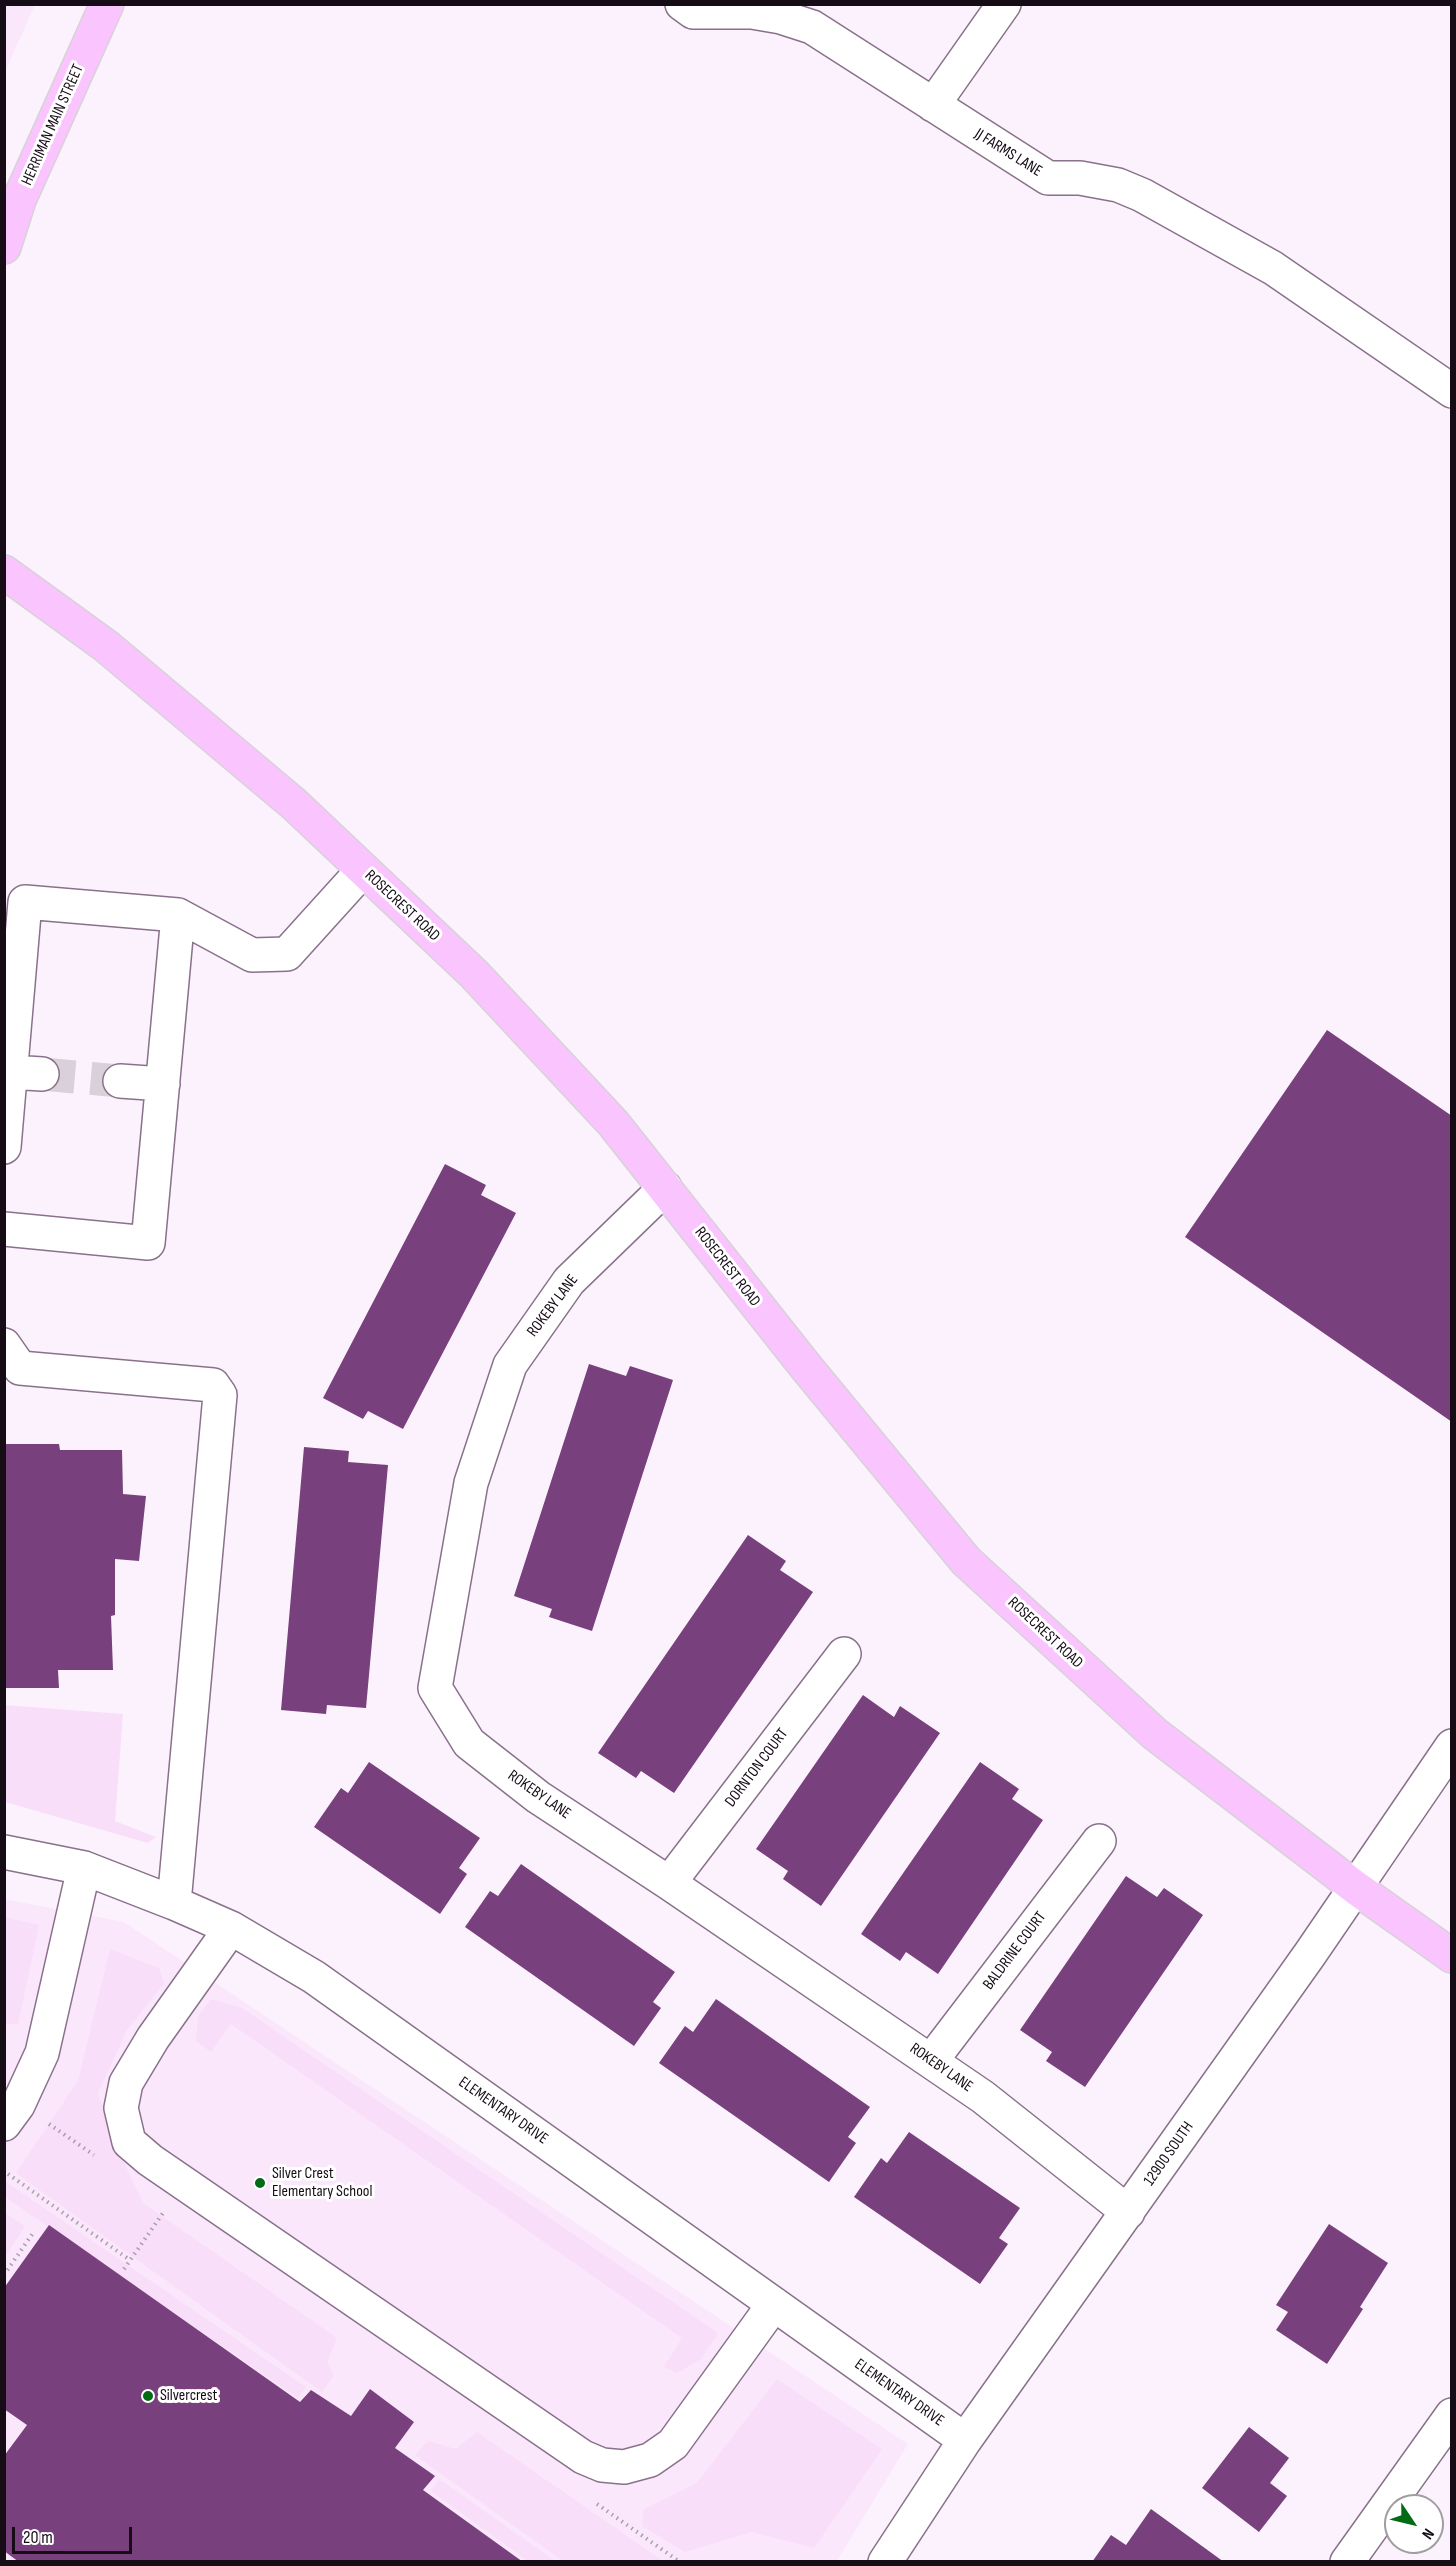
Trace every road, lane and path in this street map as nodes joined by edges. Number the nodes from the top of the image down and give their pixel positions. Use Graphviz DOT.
graph roads {
  1 [pos="107,4"];
  2 [pos="682,4"];
  3 [pos="1004,4"];
  4 [pos="933,105"];
  5 [pos="4,247"];
  6 [pos="1452,391"];
  7 [pos="4,572"];
  8 [pos="363,870"];
  9 [pos="178,915"];
  10 [pos="120,1081"];
  11 [pos="163,1084"];
  12 [pos="4,1147"];
  13 [pos="665,1188"];
  14 [pos="4,1229"];
  15 [pos="4,1345"];
  16 [pos="844,1654"];
  17 [pos="1452,1746"];
  18 [pos="1099,1840"];
  19 [pos="4,1852"];
  20 [pos="84,1868"];
  21 [pos="669,1882"];
  22 [pos="1356,1888"];
  23 [pos="174,1903"];
  24 [pos="231,1928"];
  25 [pos="1452,1956"];
  26 [pos="931,2061"];
  27 [pos="4,2124"];
  28 [pos="8,2174"];
  29 [pos="168,2206"];
  30 [pos="1128,2212"];
  31 [pos="33,2233"];
  32 [pos="130,2260"];
  33 [pos="124,2269"];
  34 [pos="4,2275"];
  35 [pos="774,2304"];
  36 [pos="1452,2415"];
  37 [pos="965,2440"];
  38 [pos="592,2500"];
  39 [pos="680,2562"];
  40 [pos="885,2562"];
  41 [pos="1347,2562"];
  1 -- 5 [label="main road, HERRIMAN MAIN STREET"];
  2 -- 4 [label="street, JJ FARMS LANE"];
  3 -- 4 [label="street"];
  4 -- 6 [label="street, JJ FARMS LANE"];
  7 -- 8 [label="main road, ROSECREST ROAD"];
  8 -- 9 [label="street"];
  8 -- 13 [label="main road, ROSECREST ROAD"];
  9 -- 11 [label="street"];
  9 -- 12 [label="street"];
  10 -- 11 [label="street"];
  11 -- 14 [label="street"];
  13 -- 21 [label="street, ROKEBY LANE"];
  13 -- 22 [label="main road, ROSECREST ROAD"];
  15 -- 23 [label="street"];
  16 -- 21 [label="street, DORNTON COURT"];
  17 -- 22 [label="street, 12900 SOUTH"];
  18 -- 26 [label="street, BALDRINE COURT"];
  19 -- 20 [label="street, ELEMENTARY DRIVE"];
  20 -- 23 [label="street, ELEMENTARY DRIVE"];
  20 -- 27 [label="street"];
  21 -- 26 [label="street, ROKEBY LANE"];
  22 -- 25 [label="main road, ROSECREST ROAD"];
  22 -- 30 [label="street, 12900 SOUTH"];
  23 -- 24 [label="street, ELEMENTARY DRIVE"];
  24 -- 35 [label="street, ELEMENTARY DRIVE"];
  24 -- 35 [label="street"];
  26 -- 30 [label="street, ROKEBY LANE"];
  28 -- 32 [label="path"];
  29 -- 32 [label="path"];
  30 -- 37 [label="street, 12900 SOUTH"];
  31 -- 34 [label="path"];
  32 -- 33 [label="path"];
  35 -- 37 [label="street, ELEMENTARY DRIVE"];
  36 -- 41 [label="street"];
  37 -- 40 [label="street, 12900 SOUTH"];
  38 -- 39 [label="path"];
}
